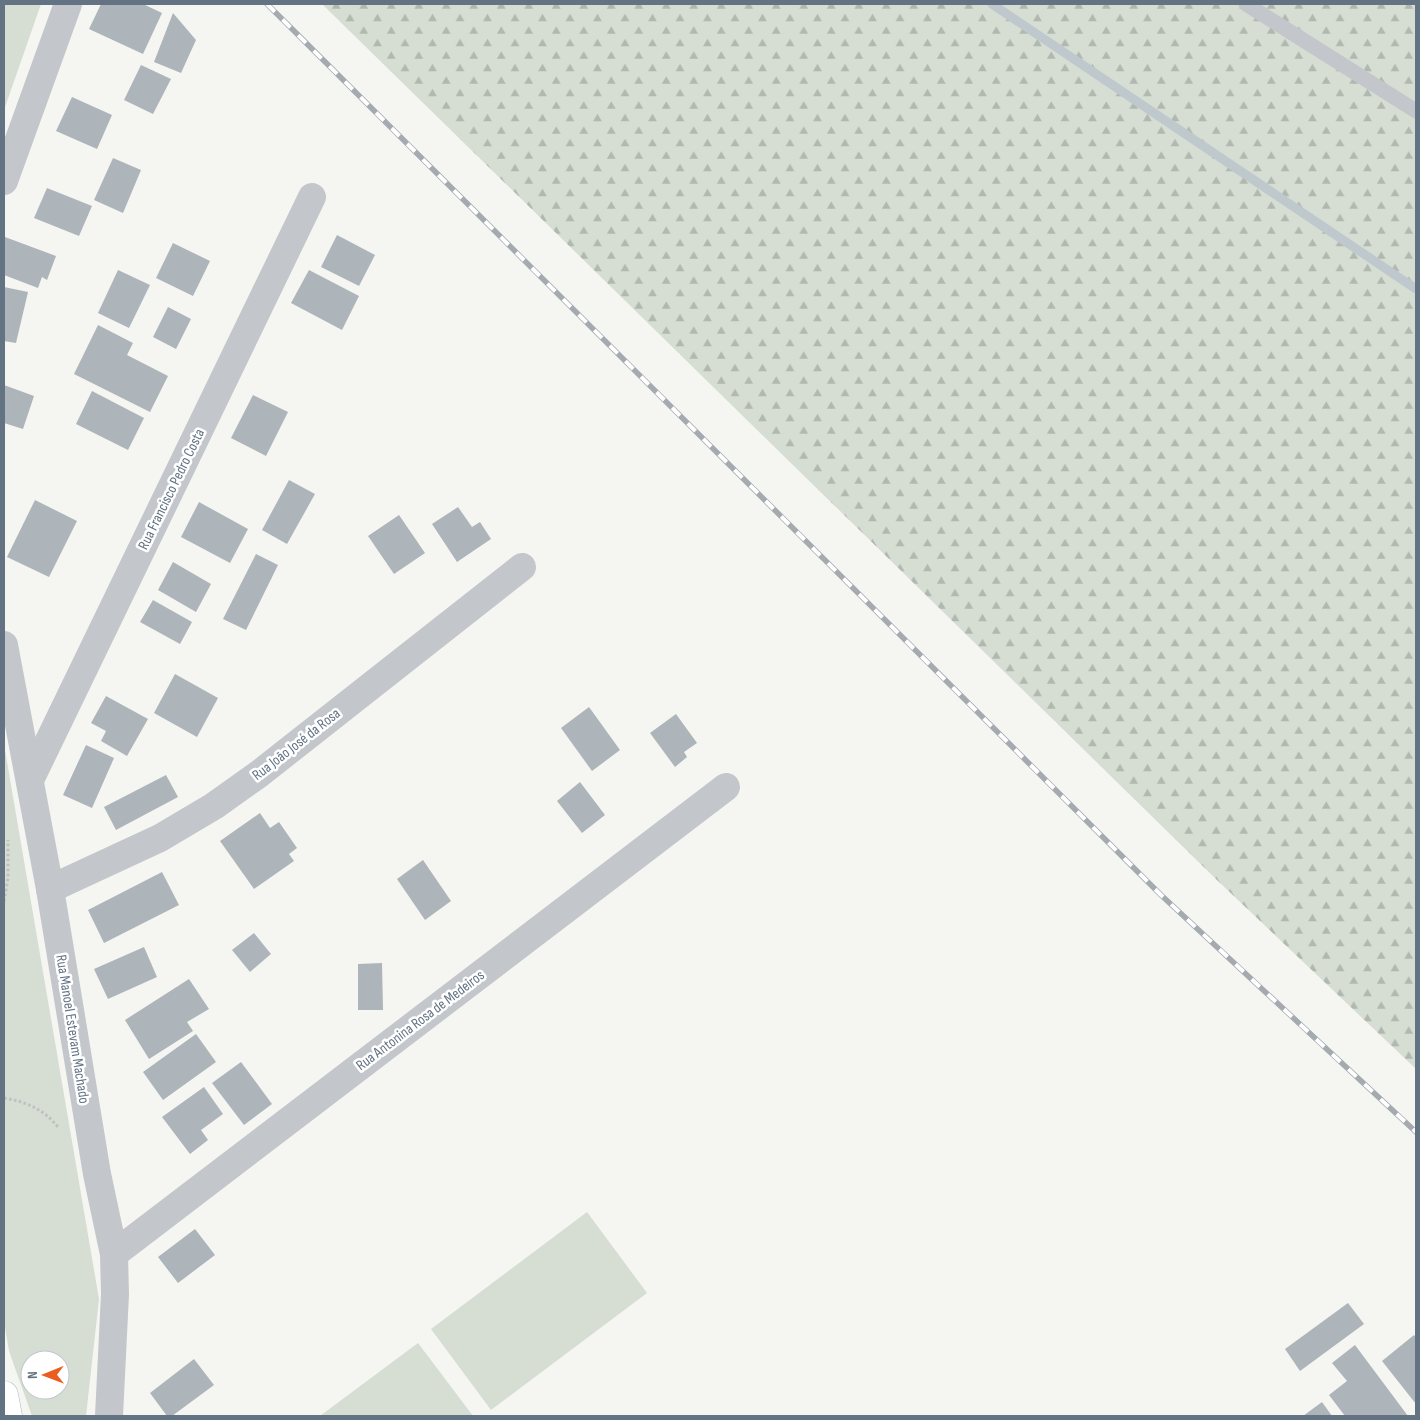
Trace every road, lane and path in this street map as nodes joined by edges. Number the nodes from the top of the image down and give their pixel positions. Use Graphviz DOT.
graph roads {
  1 [pos="68,4"];
  2 [pos="1246,4"];
  3 [pos="1416,111"];
  4 [pos="4,181"];
  5 [pos="312,197"];
  6 [pos="522,567"];
  7 [pos="4,645"];
  8 [pos="30,780"];
  9 [pos="726,787"];
  10 [pos="7,831"];
  11 [pos="50,890"];
  12 [pos="4,901"];
  13 [pos="4,1098"];
  14 [pos="62,1132"];
  15 [pos="114,1254"];
  16 [pos="4,1395"];
  17 [pos="8,1416"];
  18 [pos="109,1416"];
  1 -- 4 [label="street"];
  2 -- 3 [label="lane"];
  5 -- 8 [label="street, Rua Francisco Pedro Costa"];
  6 -- 11 [label="street, Rua João José da Rosa"];
  7 -- 8 [label="street, Rua Manoel Estevam Machado"];
  8 -- 11 [label="street, Rua Manoel Estevam Machado"];
  9 -- 15 [label="street, Rua Antonina Rosa de Medeiros"];
  10 -- 12 [label="path"];
  11 -- 15 [label="street, Rua Manoel Estevam Machado"];
  13 -- 14 [label="path"];
  15 -- 18 [label="street, Rua Manoel Estevam Machado"];
  16 -- 17 [label="main road"];
}
